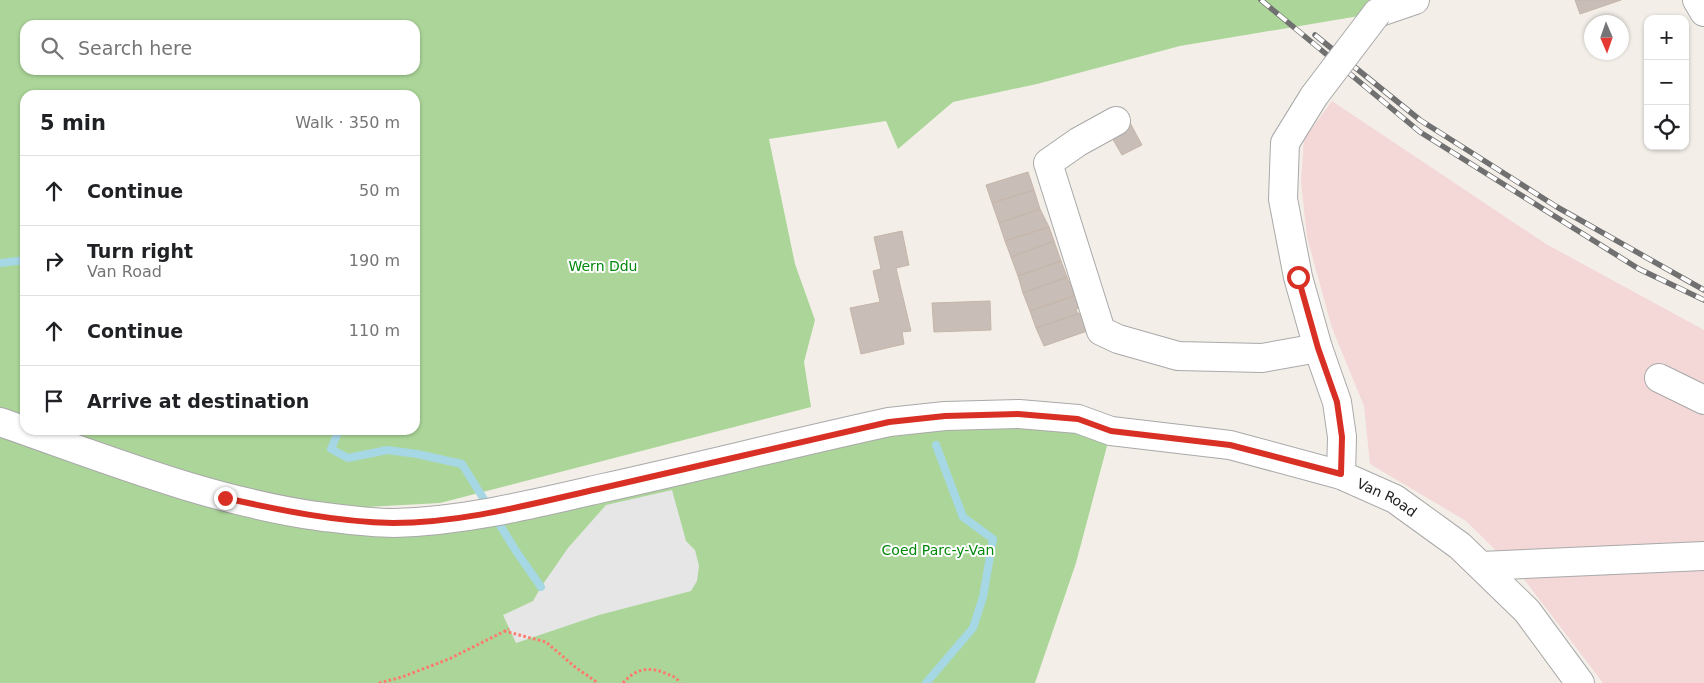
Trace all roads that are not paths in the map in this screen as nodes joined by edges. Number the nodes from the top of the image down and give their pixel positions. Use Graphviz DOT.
graph roads {
  1 [pos="1415,0"];
  2 [pos="1697,0"];
  3 [pos="1704,12"];
  4 [pos="1116,121"];
  5 [pos="1318,348"];
  6 [pos="1659,378"];
  7 [pos="1704,400"];
  8 [pos="0,422"];
  9 [pos="20,429"];
  10 [pos="37,435"];
  11 [pos="1341,474"];
  12 [pos="1704,556"];
  13 [pos="1481,566"];
  14 [pos="1580,683"];
  1 -- 5 [label="street, bridge"];
  2 -- 3 [label="street"];
  4 -- 5 [label="street"];
  5 -- 11 [label="street"];
  6 -- 7 [label="street"];
  8 -- 9 [label="street, Van Road"];
  10 -- 11 [label="street, Van Road"];
  11 -- 13 [label="street, Van Road"];
  12 -- 13 [label="street"];
  13 -- 14 [label="street, Van Road"];
}
